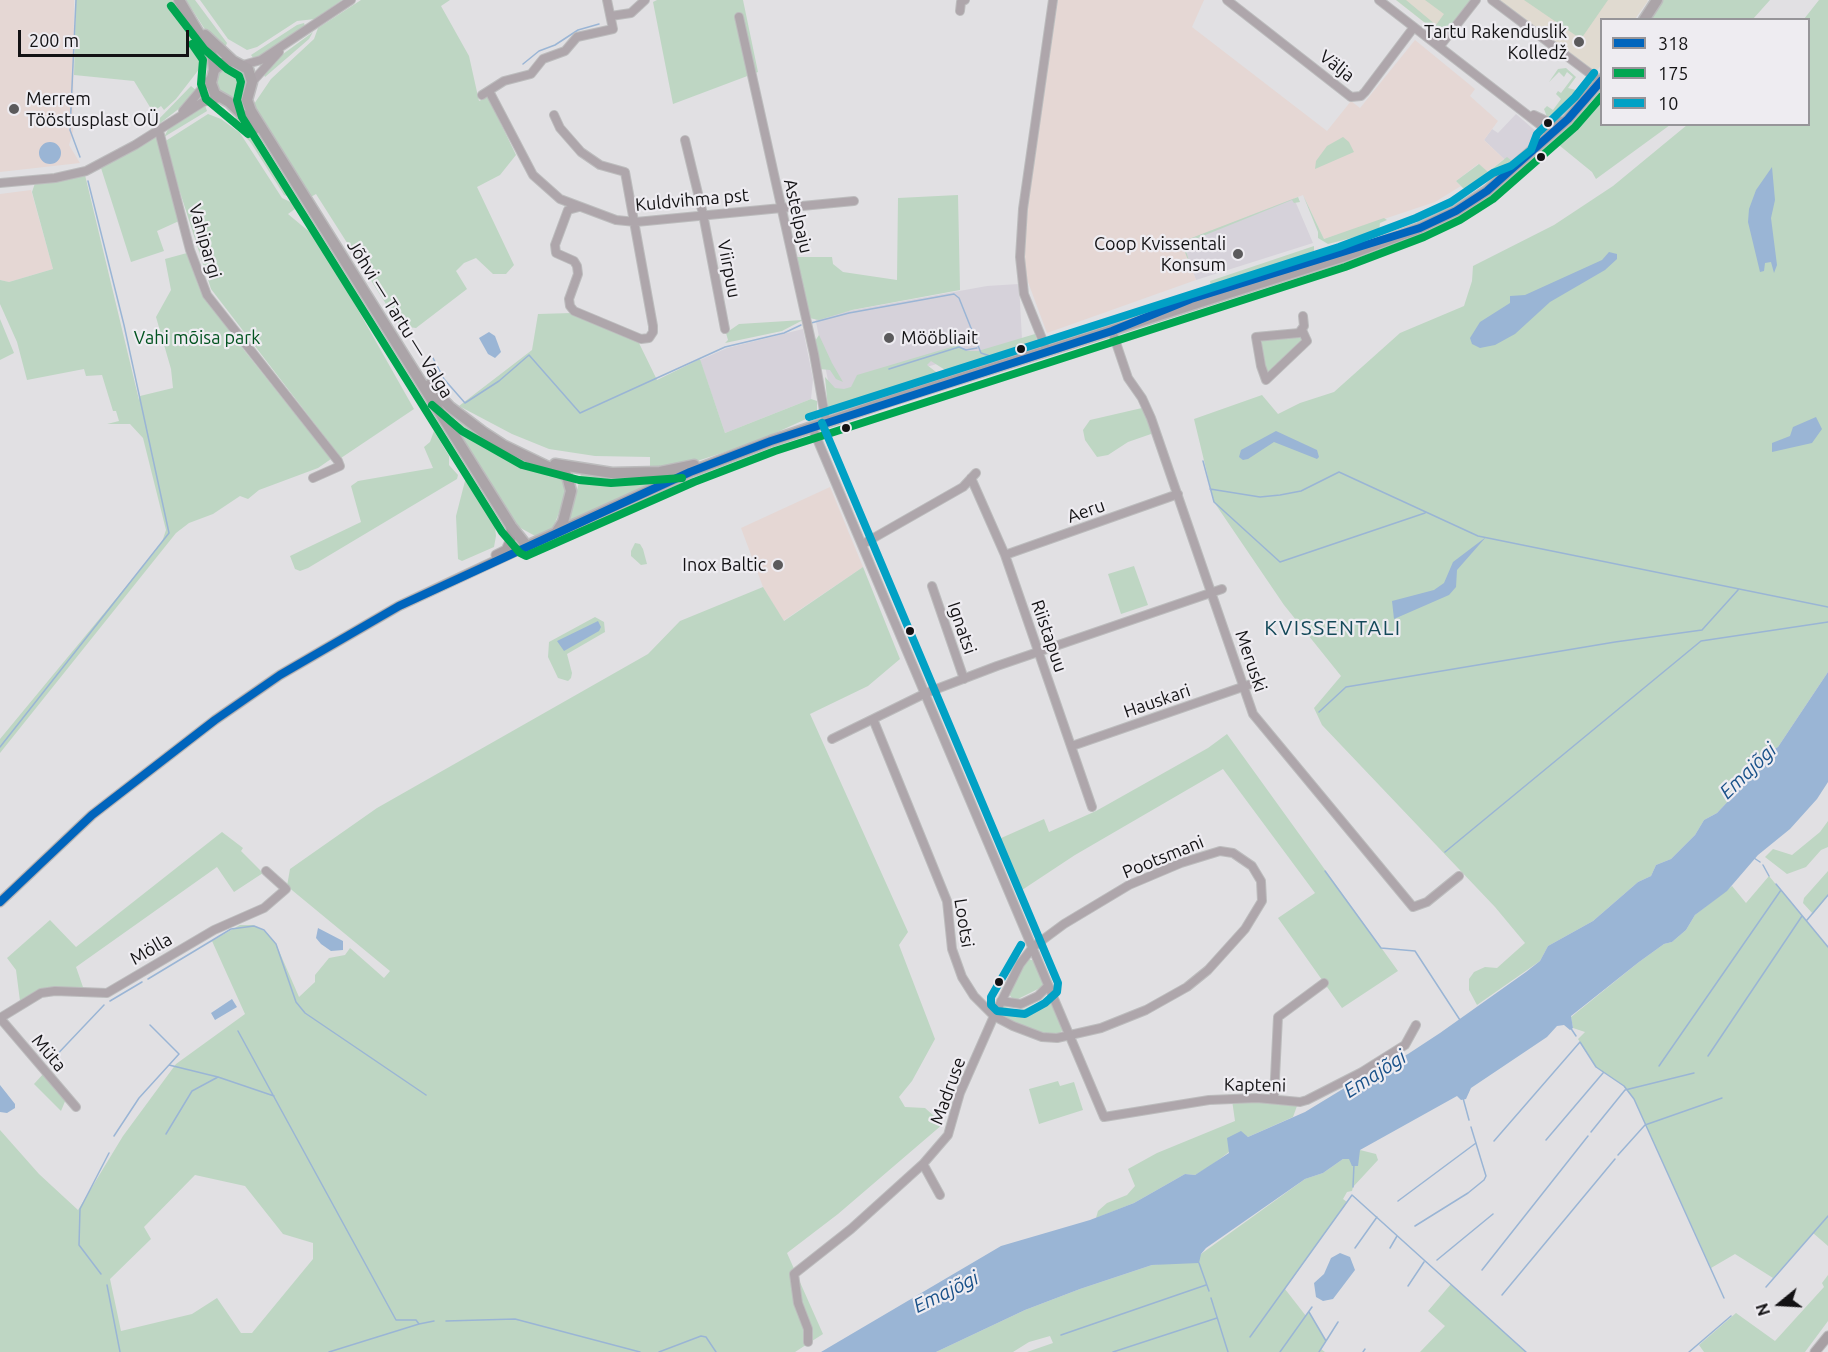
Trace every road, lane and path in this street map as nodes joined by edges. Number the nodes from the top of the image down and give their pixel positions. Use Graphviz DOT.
graph roads {
  1 [pos="351,0"];
  2 [pos="607,0"];
  3 [pos="645,0"];
  4 [pos="965,0"];
  5 [pos="1053,0"];
  6 [pos="1227,0"];
  7 [pos="1379,0"];
  8 [pos="1476,0"];
  9 [pos="1492,0"];
  10 [pos="1657,0"];
  11 [pos="181,3"];
  12 [pos="960,11"];
  13 [pos="611,16"];
  14 [pos="739,17"];
  15 [pos="1645,18"];
  16 [pos="1414,27"];
  17 [pos="297,36"];
  18 [pos="1440,46"];
  19 [pos="238,63"];
  20 [pos="213,74"];
  21 [pos="1600,79"];
  22 [pos="1600,81"];
  23 [pos="252,82"];
  24 [pos="248,93"];
  25 [pos="224,100"];
  26 [pos="1521,110"];
  27 [pos="554,115"];
  28 [pos="1568,119"];
  29 [pos="174,120"];
  30 [pos="159,131"];
  31 [pos="1552,134"];
  32 [pos="685,140"];
  33 [pos="275,151"];
  34 [pos="0,183"];
  35 [pos="854,201"];
  36 [pos="579,207"];
  37 [pos="781,208"];
  38 [pos="703,214"];
  39 [pos="636,222"];
  40 [pos="1303,316"];
  41 [pos="725,329"];
  42 [pos="1302,330"];
  43 [pos="1112,331"];
  44 [pos="401,350"];
  45 [pos="1047,351"];
  46 [pos="826,422"];
  47 [pos="812,427"];
  48 [pos="738,454"];
  49 [pos="525,455"];
  50 [pos="313,477"];
  51 [pos="1178,494"];
  52 [pos="511,526"];
  53 [pos="556,533"];
  54 [pos="863,544"];
  55 [pos="527,546"];
  56 [pos="1005,555"];
  57 [pos="453,580"];
  58 [pos="932,586"];
  59 [pos="1222,589"];
  60 [pos="1212,593"];
  61 [pos="1040,652"];
  62 [pos="964,679"];
  63 [pos="1247,686"];
  64 [pos="926,693"];
  65 [pos="873,719"];
  66 [pos="832,739"];
  67 [pos="1072,746"];
  68 [pos="1092,807"];
  69 [pos="266,871"];
  70 [pos="1459,876"];
  71 [pos="0,902"];
  72 [pos="1033,948"];
  73 [pos="1324,982"];
  74 [pos="1048,986"];
  75 [pos="1001,1001"];
  76 [pos="994,1016"];
  77 [pos="0,1018"];
  78 [pos="1416,1025"];
  79 [pos="1070,1036"];
  80 [pos="1275,1098"];
  81 [pos="76,1107"];
  82 [pos="923,1164"];
  83 [pos="940,1194"];
  84 [pos="1828,1336"];
  85 [pos="808,1342"];
  86 [pos="1815,1352"];
  1 -- 17 [label="street"];
  2 -- 13 [label="street"];
  3 -- 13 [label="street"];
  4 -- 12 [label="street"];
  5 -- 45 [label="street"];
  6 -- 16 [label="street, Välja"];
  7 -- 16 [label="street"];
  8 -- 18 [label="street"];
  9 -- 21 [label="street"];
  10 -- 15 [label="highway"];
  11 -- 19 [label="highway, Jõhvi — Tartu — Valga"];
  11 -- 20 [label="highway, Jõhvi — Tartu — Valga"];
  13 -- 36 [label="street, Kuldvihma pst"];
  14 -- 37 [label="street, Astelpaju"];
  16 -- 18 [label="street"];
  17 -- 19 [label="street"];
  17 -- 23 [label="street"];
  18 -- 26 [label="street"];
  19 -- 20 [label="highway"];
  19 -- 23 [label="highway, Jõhvi — Tartu — Valga"];
  20 -- 25 [label="highway, Jõhvi — Tartu — Valga"];
  20 -- 29 [label="street"];
  22 -- 28 [label="highway"];
  23 -- 24 [label="highway"];
  24 -- 25 [label="highway"];
  24 -- 33 [label="highway, Jõhvi — Tartu — Valga"];
  25 -- 29 [label="street"];
  25 -- 33 [label="highway, Jõhvi — Tartu — Valga"];
  26 -- 28 [label="street"];
  26 -- 31 [label="street"];
  27 -- 39 [label="street"];
  28 -- 31 [label="highway"];
  29 -- 30 [label="street"];
  30 -- 34 [label="street"];
  30 -- 50 [label="street, Vahipargi"];
  31 -- 43 [label="highway"];
  32 -- 38 [label="street, Viirpuu"];
  33 -- 44 [label="highway, Jõhvi — Tartu — Valga"];
  35 -- 37 [label="street, Kuldvihma pst"];
  36 -- 39 [label="street, Kuldvihma pst"];
  36 -- 39 [label="street"];
  37 -- 38 [label="street, Kuldvihma pst"];
  37 -- 46 [label="street, Astelpaju"];
  38 -- 39 [label="street, Kuldvihma pst"];
  38 -- 41 [label="street, Viirpuu"];
  40 -- 42 [label="street"];
  42 -- 42 [label="street"];
  43 -- 45 [label="highway"];
  43 -- 51 [label="street, Meruski"];
  44 -- 49 [label="highway"];
  44 -- 52 [label="highway, Jõhvi — Tartu — Valga"];
  45 -- 46 [label="highway"];
  46 -- 47 [label="highway"];
  47 -- 48 [label="highway"];
  47 -- 54 [label="street"];
  48 -- 49 [label="highway"];
  48 -- 53 [label="highway"];
  49 -- 53 [label="highway"];
  51 -- 56 [label="street, Aeru"];
  51 -- 60 [label="street, Meruski"];
  52 -- 55 [label="highway, Jõhvi — Tartu — Valga"];
  52 -- 57 [label="main road"];
  53 -- 55 [label="highway"];
  54 -- 56 [label="street, Riistapuu"];
  54 -- 64 [label="street"];
  55 -- 57 [label="main road"];
  56 -- 61 [label="street, Riistapuu"];
  57 -- 71 [label="main road"];
  58 -- 62 [label="street, Ignatsi"];
  59 -- 60 [label="street"];
  60 -- 61 [label="street"];
  60 -- 63 [label="street, Meruski"];
  61 -- 62 [label="street"];
  61 -- 67 [label="street, Riistapuu"];
  62 -- 64 [label="street"];
  63 -- 67 [label="street, Hauskari"];
  63 -- 70 [label="street, Meruski"];
  64 -- 65 [label="street"];
  64 -- 72 [label="street"];
  65 -- 66 [label="street"];
  65 -- 76 [label="street, Lootsi"];
  67 -- 68 [label="street, Riistapuu"];
  69 -- 77 [label="street, Mölla"];
  72 -- 74 [label="street"];
  72 -- 75 [label="street, Madruse"];
  72 -- 79 [label="street, Pootsmani"];
  73 -- 80 [label="street"];
  74 -- 75 [label="street"];
  74 -- 79 [label="street"];
  75 -- 76 [label="street, Madruse"];
  76 -- 79 [label="street, Lootsi"];
  76 -- 82 [label="street, Madruse"];
  77 -- 81 [label="street, Müta"];
  78 -- 80 [label="street, Kapteni"];
  79 -- 80 [label="street, Kapteni"];
  82 -- 83 [label="street"];
  82 -- 85 [label="street, Madruse"];
  84 -- 86 [label="main road"];
}
